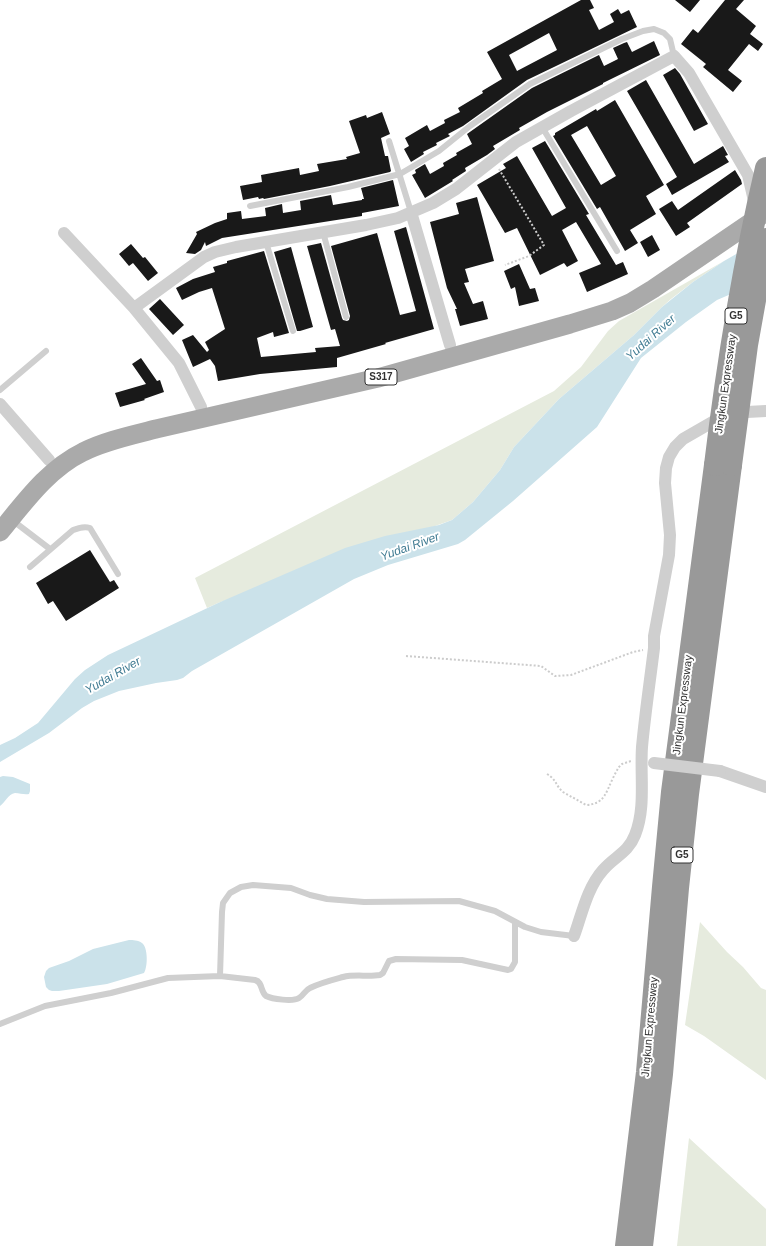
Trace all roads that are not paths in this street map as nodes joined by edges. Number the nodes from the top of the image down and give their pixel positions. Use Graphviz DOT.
graph roads {
  1 [pos="674,56"];
  2 [pos="542,127"];
  3 [pos="389,141"];
  4 [pos="766,168"];
  5 [pos="400,174"];
  6 [pos="762,205"];
  7 [pos="250,206"];
  8 [pos="412,212"];
  9 [pos="323,232"];
  10 [pos="64,233"];
  11 [pos="766,239"];
  12 [pos="266,242"];
  13 [pos="618,251"];
  14 [pos="134,308"];
  15 [pos="346,317"];
  16 [pos="293,331"];
  17 [pos="450,345"];
  18 [pos="46,351"];
  19 [pos="0,390"];
  20 [pos="0,404"];
  21 [pos="201,407"];
  22 [pos="766,411"];
  23 [pos="49,460"];
  24 [pos="723,465"];
  25 [pos="4,522"];
  26 [pos="50,549"];
  27 [pos="30,566"];
  28 [pos="118,574"];
  29 [pos="648,762"];
  30 [pos="766,787"];
  31 [pos="515,922"];
  32 [pos="574,936"];
  33 [pos="220,976"];
  34 [pos="0,1024"];
  35 [pos="626,1246"];
  36 [pos="642,1246"];
  1 -- 2 [label="street"];
  1 -- 5 [label="lane"];
  1 -- 6 [label="street"];
  2 -- 8 [label="street"];
  2 -- 13 [label="lane"];
  3 -- 5 [label="lane"];
  4 -- 24 [label="highway, Jingkun Expressway / G5, bridge"];
  5 -- 7 [label="lane"];
  5 -- 8 [label="lane"];
  6 -- 17 [label="main road, S317"];
  6 -- 25 [label="main road, S317"];
  8 -- 9 [label="street"];
  8 -- 17 [label="street"];
  9 -- 12 [label="street"];
  9 -- 15 [label="lane"];
  10 -- 14 [label="street"];
  11 -- 24 [label="highway, Jingkun Expressway / G5, bridge"];
  12 -- 14 [label="street"];
  12 -- 16 [label="lane"];
  14 -- 21 [label="street"];
  17 -- 21 [label="main road, S317"];
  18 -- 19 [label="lane"];
  20 -- 23 [label="street"];
  21 -- 23 [label="main road, S317"];
  22 -- 29 [label="street"];
  23 -- 25 [label="main road, S317"];
  24 -- 35 [label="highway, Jingkun Expressway / G5"];
  24 -- 36 [label="highway, Jingkun Expressway / G5"];
  25 -- 26 [label="lane"];
  26 -- 27 [label="lane"];
  26 -- 28 [label="lane"];
  29 -- 30 [label="street, bridge"];
  29 -- 32 [label="street"];
  31 -- 32 [label="lane"];
  31 -- 33 [label="lane"];
  31 -- 33 [label="lane"];
  33 -- 34 [label="lane"];
}
